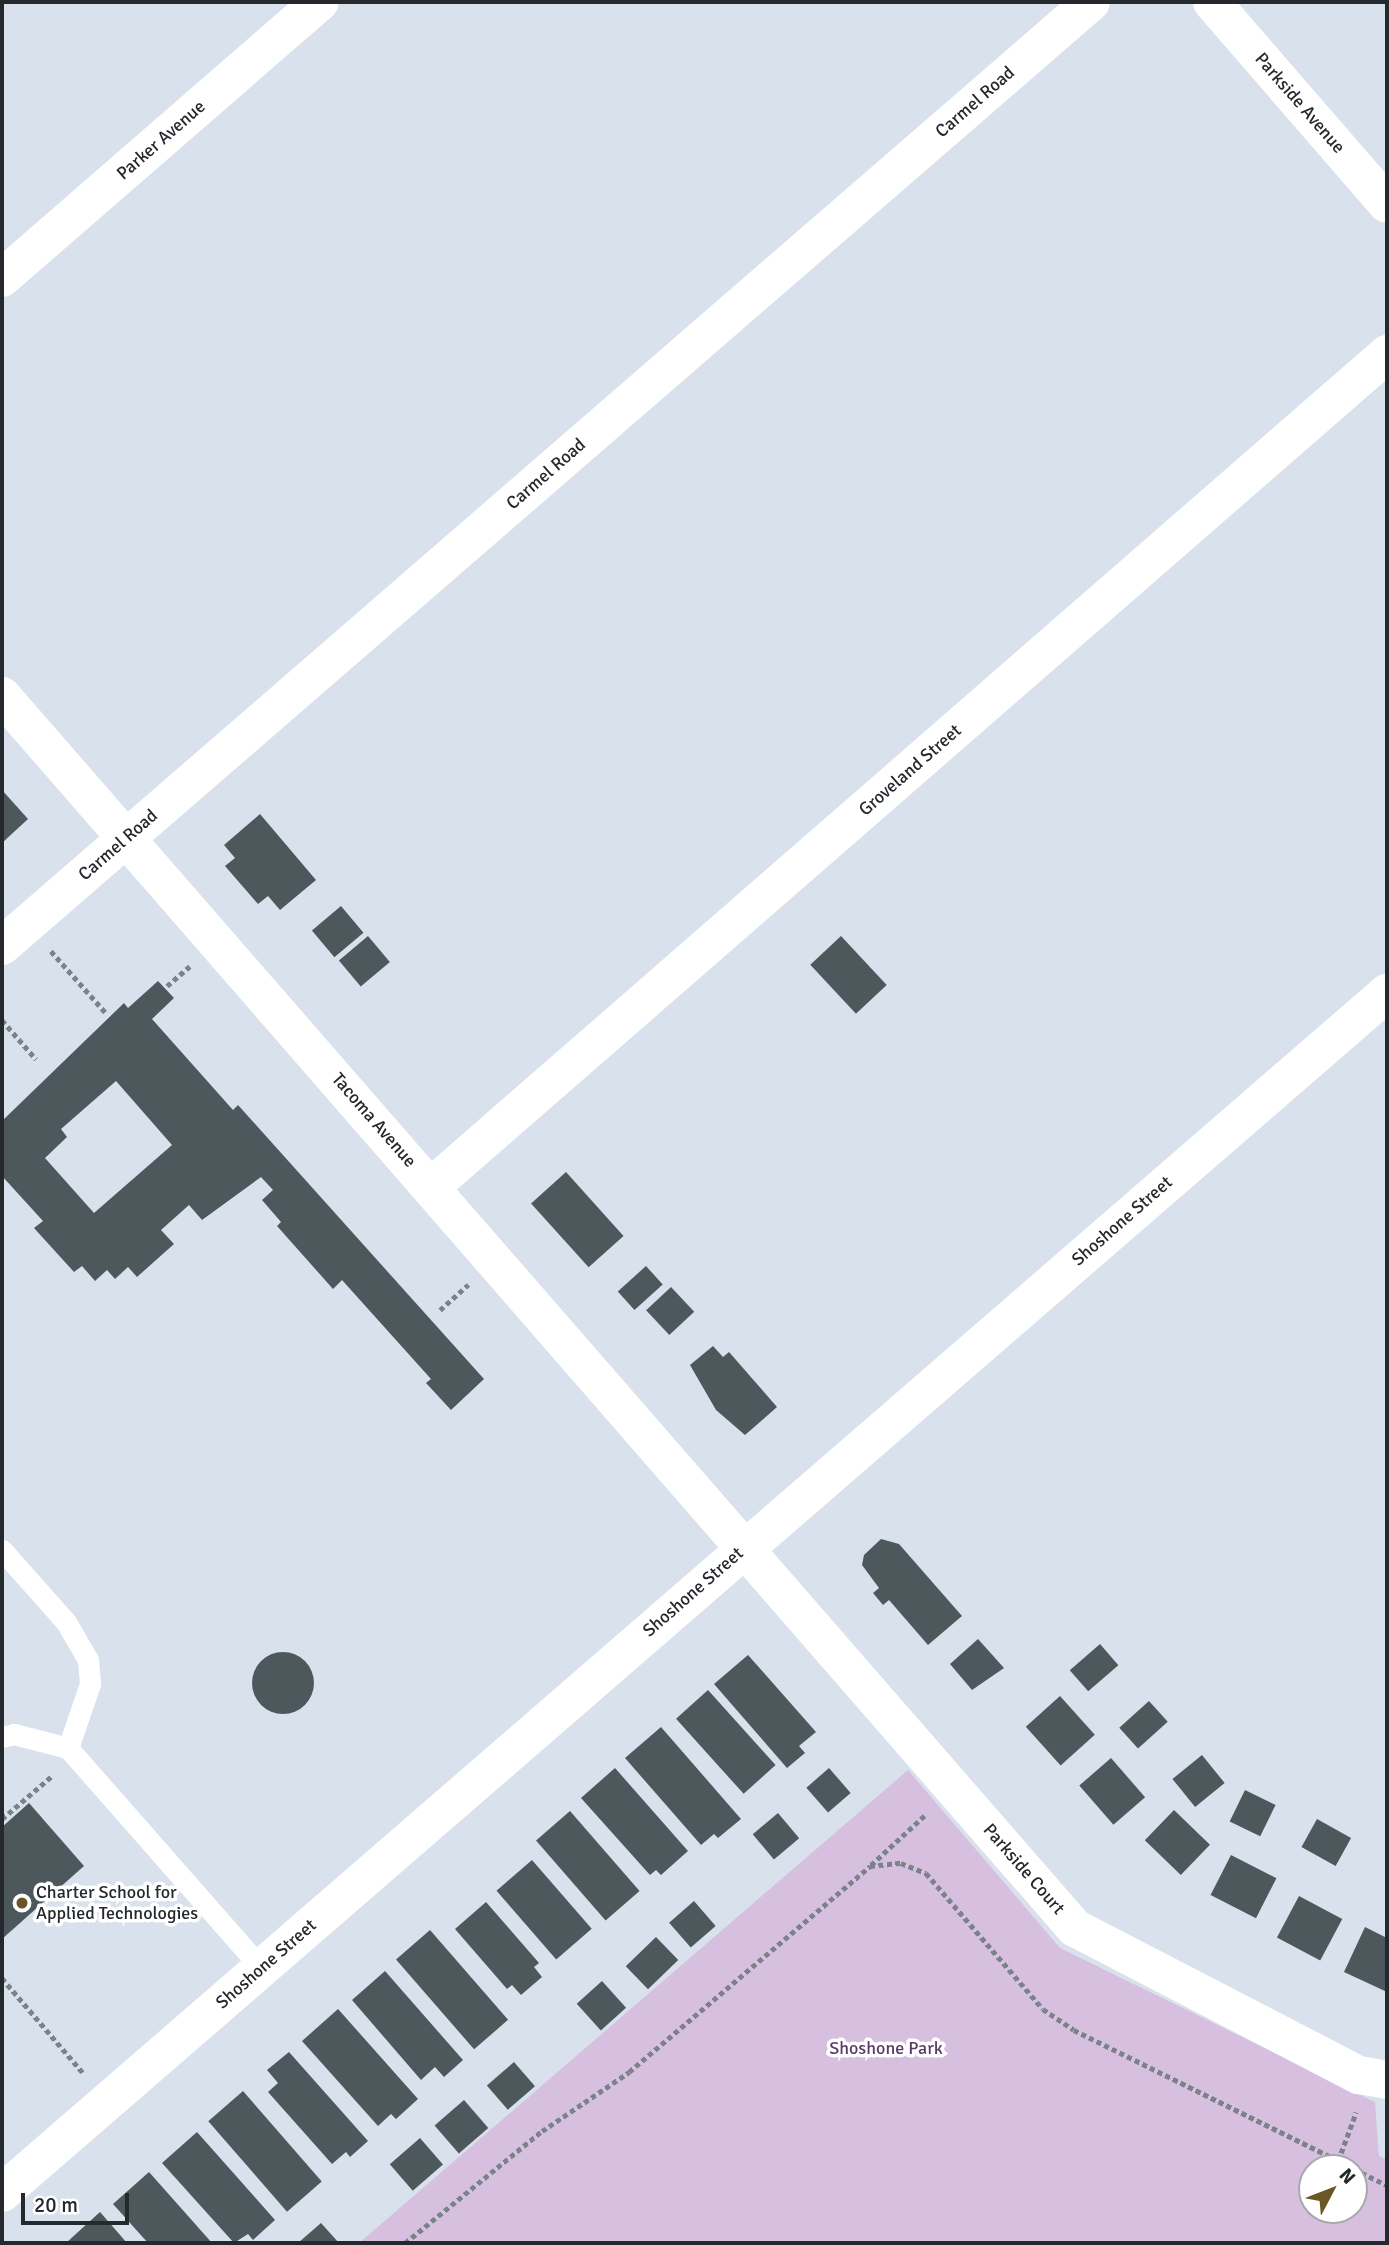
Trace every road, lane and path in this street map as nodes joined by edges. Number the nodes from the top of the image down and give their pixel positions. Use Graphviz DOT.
graph roads {
  1 [pos="320,2"];
  2 [pos="1091,2"];
  3 [pos="1212,2"];
  4 [pos="1387,204"];
  5 [pos="2,278"];
  6 [pos="1387,354"];
  7 [pos="2,696"];
  8 [pos="126,838"];
  9 [pos="2,946"];
  10 [pos="52,952"];
  11 [pos="191,965"];
  12 [pos="167,986"];
  13 [pos="1387,993"];
  14 [pos="107,1014"];
  15 [pos="2,1020"];
  16 [pos="36,1059"];
  17 [pos="432,1186"];
  18 [pos="468,1285"];
  19 [pos="440,1310"];
  20 [pos="744,1547"];
  21 [pos="2,1550"];
  22 [pos="6,1730"];
  23 [pos="68,1748"];
  24 [pos="53,1775"];
  25 [pos="954,1788"];
  26 [pos="2,1819"];
  27 [pos="870,1866"];
  28 [pos="261,1968"];
  29 [pos="2,1978"];
  30 [pos="1379,2080"];
  31 [pos="108,2101"];
  32 [pos="1324,2154"];
  33 [pos="1342,2154"];
  34 [pos="1368,2176"];
  35 [pos="1387,2185"];
  36 [pos="2,2193"];
  37 [pos="405,2243"];
  1 -- 5 [label="street, Parker Avenue"];
  2 -- 8 [label="street, Carmel Road"];
  3 -- 4 [label="street, Parkside Avenue"];
  6 -- 17 [label="street, Groveland Street"];
  7 -- 8 [label="street, Tacoma Avenue"];
  8 -- 9 [label="street, Carmel Road"];
  8 -- 17 [label="street, Tacoma Avenue"];
  10 -- 14 [label="path"];
  11 -- 12 [label="path"];
  13 -- 20 [label="street, Shoshone Street"];
  15 -- 16 [label="path"];
  17 -- 20 [label="street, Tacoma Avenue"];
  18 -- 19 [label="path"];
  20 -- 25 [label="street, Parkside Court"];
  20 -- 28 [label="street, Shoshone Street"];
  21 -- 23 [label="lane"];
  22 -- 23 [label="lane"];
  23 -- 28 [label="lane"];
  24 -- 26 [label="path"];
  25 -- 27 [label="path"];
  25 -- 30 [label="street, Parkside Court"];
  27 -- 32 [label="path"];
  27 -- 37 [label="path"];
  28 -- 31 [label="street, Shoshone Street"];
  29 -- 31 [label="path"];
  30 -- 33 [label="path"];
  31 -- 36 [label="street, Shoshone Street"];
  34 -- 35 [label="path"];
}
